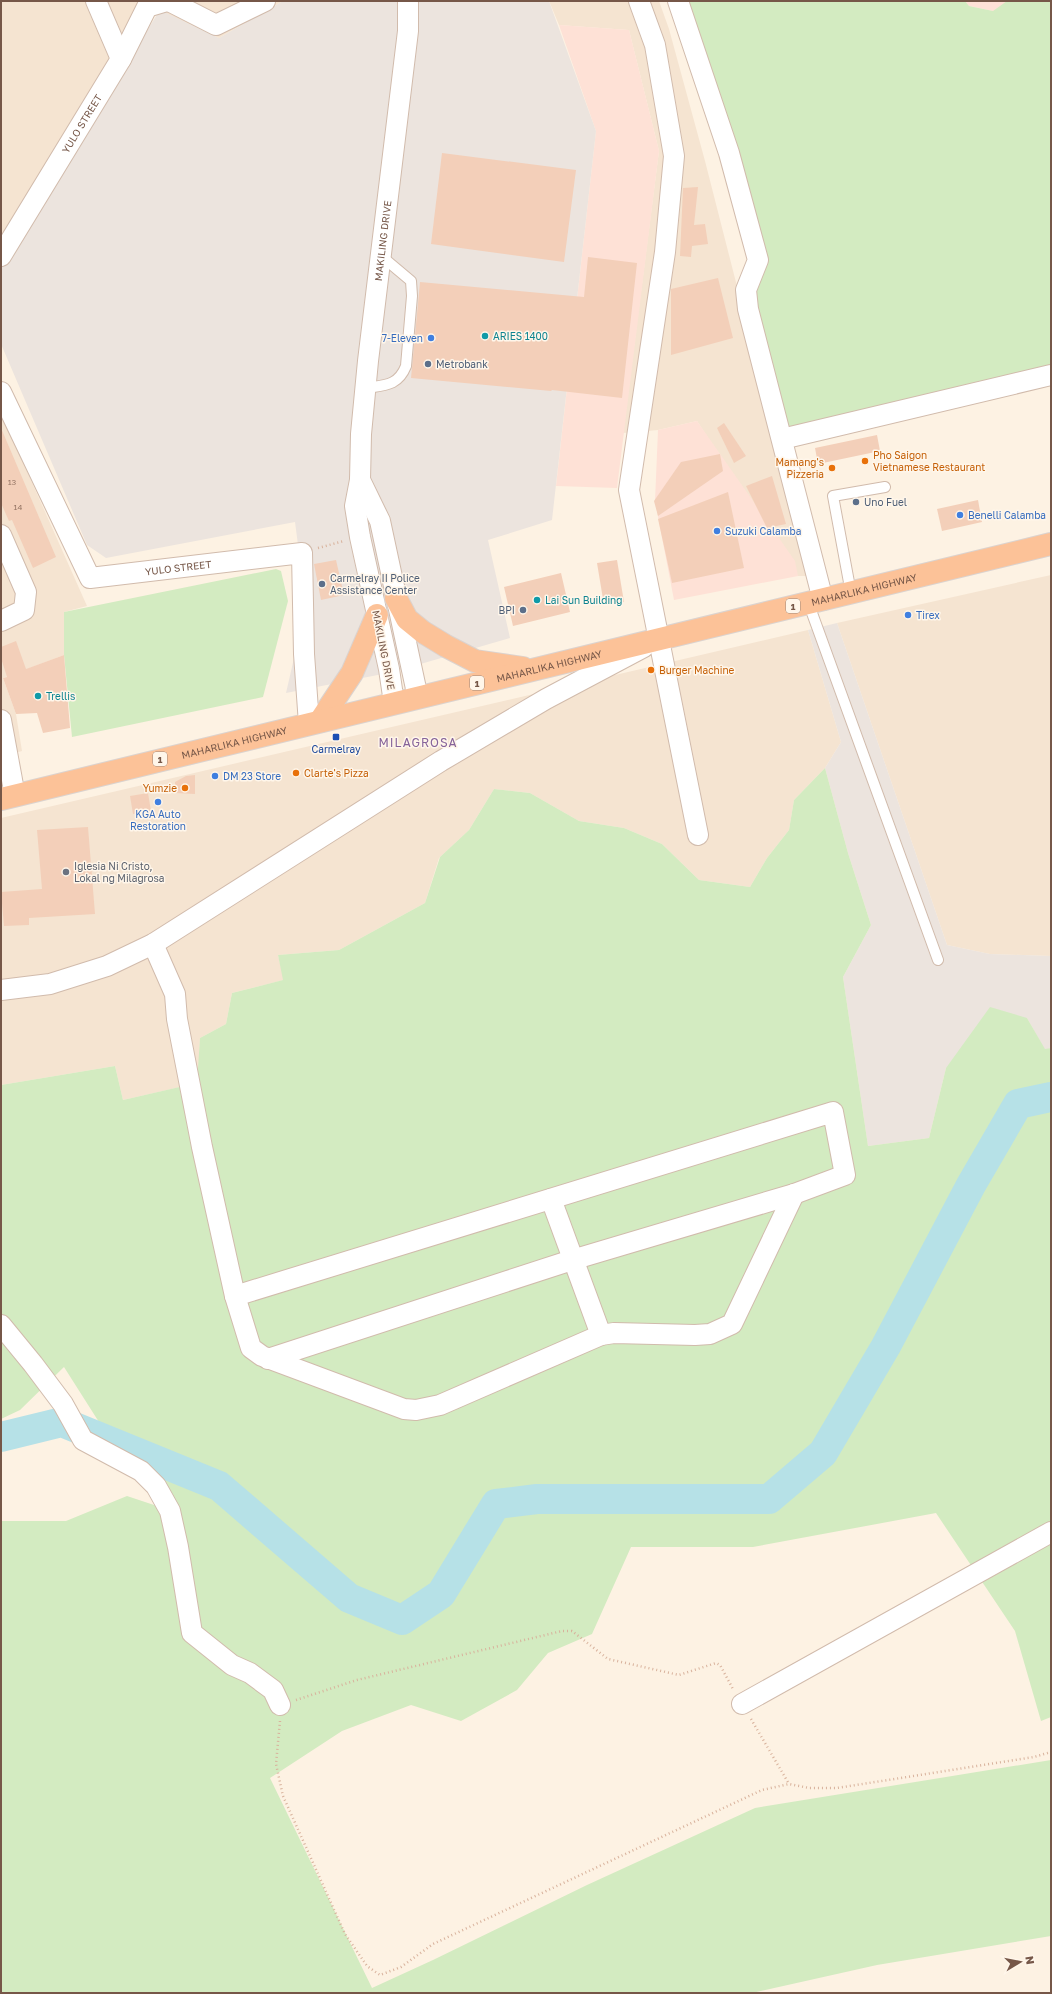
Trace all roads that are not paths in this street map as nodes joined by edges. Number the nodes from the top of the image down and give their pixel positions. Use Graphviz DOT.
graph roads {
  1 [pos="96,1"];
  2 [pos="168,1"];
  3 [pos="265,1"];
  4 [pos="408,1"];
  5 [pos="639,1"];
  6 [pos="678,1"];
  7 [pos="121,59"];
  8 [pos="380,255"];
  9 [pos="1,256"];
  10 [pos="1051,375"];
  11 [pos="366,388"];
  12 [pos="1,392"];
  13 [pos="782,439"];
  14 [pos="360,480"];
  15 [pos="885,487"];
  16 [pos="1,535"];
  17 [pos="1051,544"];
  18 [pos="851,593"];
  19 [pos="396,598"];
  20 [pos="816,601"];
  21 [pos="377,615"];
  22 [pos="1,621"];
  23 [pos="660,639"];
  24 [pos="536,669"];
  25 [pos="418,698"];
  26 [pos="394,703"];
  27 [pos="1,720"];
  28 [pos="314,722"];
  29 [pos="8,797"];
  30 [pos="698,835"];
  31 [pos="153,944"];
  32 [pos="938,960"];
  33 [pos="1,990"];
  34 [pos="794,1194"];
  35 [pos="551,1199"];
  36 [pos="572,1260"];
  37 [pos="235,1296"];
  38 [pos="1,1325"];
  39 [pos="601,1335"];
  40 [pos="268,1358"];
  41 [pos="1051,1532"];
  42 [pos="742,1704"];
  43 [pos="280,1705"];
  1 -- 7 [label="street"];
  2 -- 3 [label="street, YULO STREET"];
  2 -- 7 [label="street, YULO STREET"];
  4 -- 8 [label="street, MAKILING DRIVE"];
  5 -- 23 [label="street"];
  6 -- 13 [label="street"];
  7 -- 9 [label="street, YULO STREET"];
  8 -- 11 [label="street, MAKILING DRIVE"];
  8 -- 11 [label="lane"];
  10 -- 13 [label="street"];
  11 -- 14 [label="street, MAKILING DRIVE"];
  12 -- 28 [label="street, YULO STREET"];
  13 -- 20 [label="street"];
  14 -- 19 [label="street, MAKILING DRIVE"];
  14 -- 21 [label="street, MAKILING DRIVE"];
  15 -- 18 [label="lane"];
  16 -- 22 [label="street"];
  17 -- 18 [label="highway, MAHARLIKA HIGHWAY / 1"];
  18 -- 20 [label="highway, MAHARLIKA HIGHWAY / 1"];
  19 -- 24 [label="highway"];
  19 -- 25 [label="street, MAKILING DRIVE"];
  20 -- 23 [label="highway, MAHARLIKA HIGHWAY / 1"];
  20 -- 32 [label="lane"];
  21 -- 26 [label="street, MAKILING DRIVE"];
  21 -- 28 [label="highway"];
  23 -- 24 [label="highway, MAHARLIKA HIGHWAY / 1"];
  23 -- 30 [label="street"];
  23 -- 31 [label="street"];
  24 -- 25 [label="highway, MAHARLIKA HIGHWAY / 1"];
  25 -- 26 [label="highway, MAHARLIKA HIGHWAY / 1"];
  26 -- 28 [label="highway, MAHARLIKA HIGHWAY / 1"];
  27 -- 29 [label="street"];
  28 -- 29 [label="highway, MAHARLIKA HIGHWAY / 1"];
  31 -- 33 [label="street"];
  31 -- 37 [label="street"];
  34 -- 35 [label="street"];
  34 -- 36 [label="street"];
  34 -- 39 [label="street"];
  35 -- 36 [label="street"];
  35 -- 37 [label="street"];
  36 -- 39 [label="street"];
  36 -- 40 [label="street"];
  37 -- 40 [label="street"];
  38 -- 43 [label="street"];
  39 -- 40 [label="street"];
  41 -- 42 [label="street"];
}
